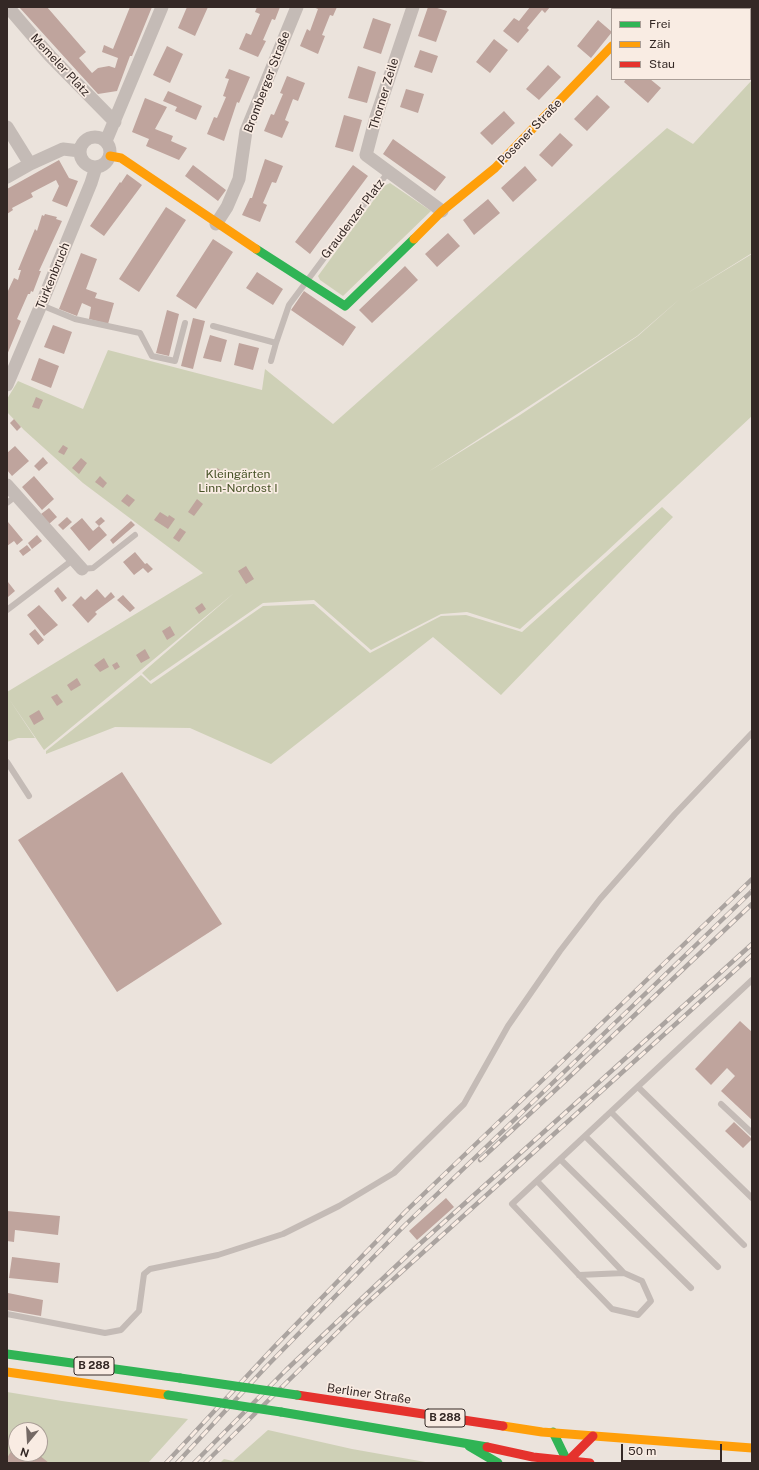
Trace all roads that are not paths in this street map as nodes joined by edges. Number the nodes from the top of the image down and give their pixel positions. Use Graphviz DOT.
graph roads {
  1 [pos="8,7"];
  2 [pos="162,7"];
  3 [pos="297,7"];
  4 [pos="413,7"];
  5 [pos="611,47"];
  6 [pos="115,122"];
  7 [pos="7,127"];
  8 [pos="106,141"];
  9 [pos="80,151"];
  10 [pos="110,156"];
  11 [pos="30,164"];
  12 [pos="96,166"];
  13 [pos="389,171"];
  14 [pos="7,177"];
  15 [pos="442,211"];
  16 [pos="216,224"];
  17 [pos="307,281"];
  18 [pos="42,305"];
  19 [pos="185,323"];
  20 [pos="213,326"];
  21 [pos="276,343"];
  22 [pos="271,360"];
  23 [pos="7,385"];
  24 [pos="7,485"];
  25 [pos="12,500"];
  26 [pos="135,535"];
  27 [pos="78,564"];
  28 [pos="7,610"];
  29 [pos="752,733"];
  30 [pos="7,762"];
  31 [pos="9,769"];
  32 [pos="29,796"];
  33 [pos="752,980"];
  34 [pos="638,1086"];
  35 [pos="721,1104"];
  36 [pos="611,1112"];
  37 [pos="752,1132"];
  38 [pos="585,1136"];
  39 [pos="560,1159"];
  40 [pos="537,1181"];
  41 [pos="752,1198"];
  42 [pos="744,1245"];
  43 [pos="718,1267"];
  44 [pos="624,1273"];
  45 [pos="579,1275"];
  46 [pos="691,1288"];
  47 [pos="7,1314"];
  48 [pos="7,1354"];
  49 [pos="7,1372"];
  50 [pos="553,1432"];
  51 [pos="593,1436"];
  52 [pos="463,1442"];
  53 [pos="752,1448"];
  54 [pos="567,1462"];
  55 [pos="498,1463"];
  56 [pos="590,1463"];
  1 -- 6 [label="street, Memeler Platz"];
  2 -- 6 [label="street"];
  3 -- 16 [label="street, Bromberger Straße"];
  4 -- 13 [label="street, Thorner Zeile"];
  5 -- 15 [label="main road, Posener Straße"];
  6 -- 8 [label="street"];
  7 -- 11 [label="street"];
  8 -- 9 [label="street"];
  8 -- 10 [label="street"];
  9 -- 11 [label="street"];
  9 -- 12 [label="street"];
  10 -- 12 [label="street"];
  10 -- 16 [label="main road"];
  11 -- 14 [label="street"];
  12 -- 18 [label="street, Türkenbruch"];
  13 -- 15 [label="street, Graudenzer Platz"];
  13 -- 17 [label="lane, Graudenzer Platz"];
  15 -- 17 [label="main road"];
  16 -- 17 [label="main road"];
  17 -- 21 [label="lane, Graudenzer Platz"];
  18 -- 19 [label="lane"];
  18 -- 23 [label="street, Türkenbruch"];
  20 -- 21 [label="lane"];
  21 -- 22 [label="lane, Graudenzer Platz"];
  24 -- 25 [label="street"];
  25 -- 27 [label="street"];
  26 -- 27 [label="lane"];
  27 -- 28 [label="lane"];
  29 -- 47 [label="lane"];
  30 -- 31 [label="lane"];
  31 -- 32 [label="lane"];
  33 -- 34 [label="lane"];
  34 -- 36 [label="lane"];
  34 -- 41 [label="lane"];
  35 -- 37 [label="lane"];
  36 -- 38 [label="lane"];
  36 -- 42 [label="lane"];
  38 -- 39 [label="lane"];
  38 -- 43 [label="lane"];
  39 -- 40 [label="lane"];
  39 -- 46 [label="lane"];
  40 -- 44 [label="lane"];
  40 -- 45 [label="lane"];
  44 -- 45 [label="lane"];
  44 -- 45 [label="lane"];
  48 -- 50 [label="main road, Berliner Straße / B 288, bridge"];
  49 -- 52 [label="main road, B 288, bridge"];
  50 -- 51 [label="main road, Berliner Straße / B 288"];
  50 -- 54 [label="main road"];
  51 -- 53 [label="main road, Berliner Straße / B 288"];
  51 -- 54 [label="main road"];
  52 -- 54 [label="main road, B 288"];
  52 -- 55 [label="main road"];
  54 -- 56 [label="main road, B 288"];
}
